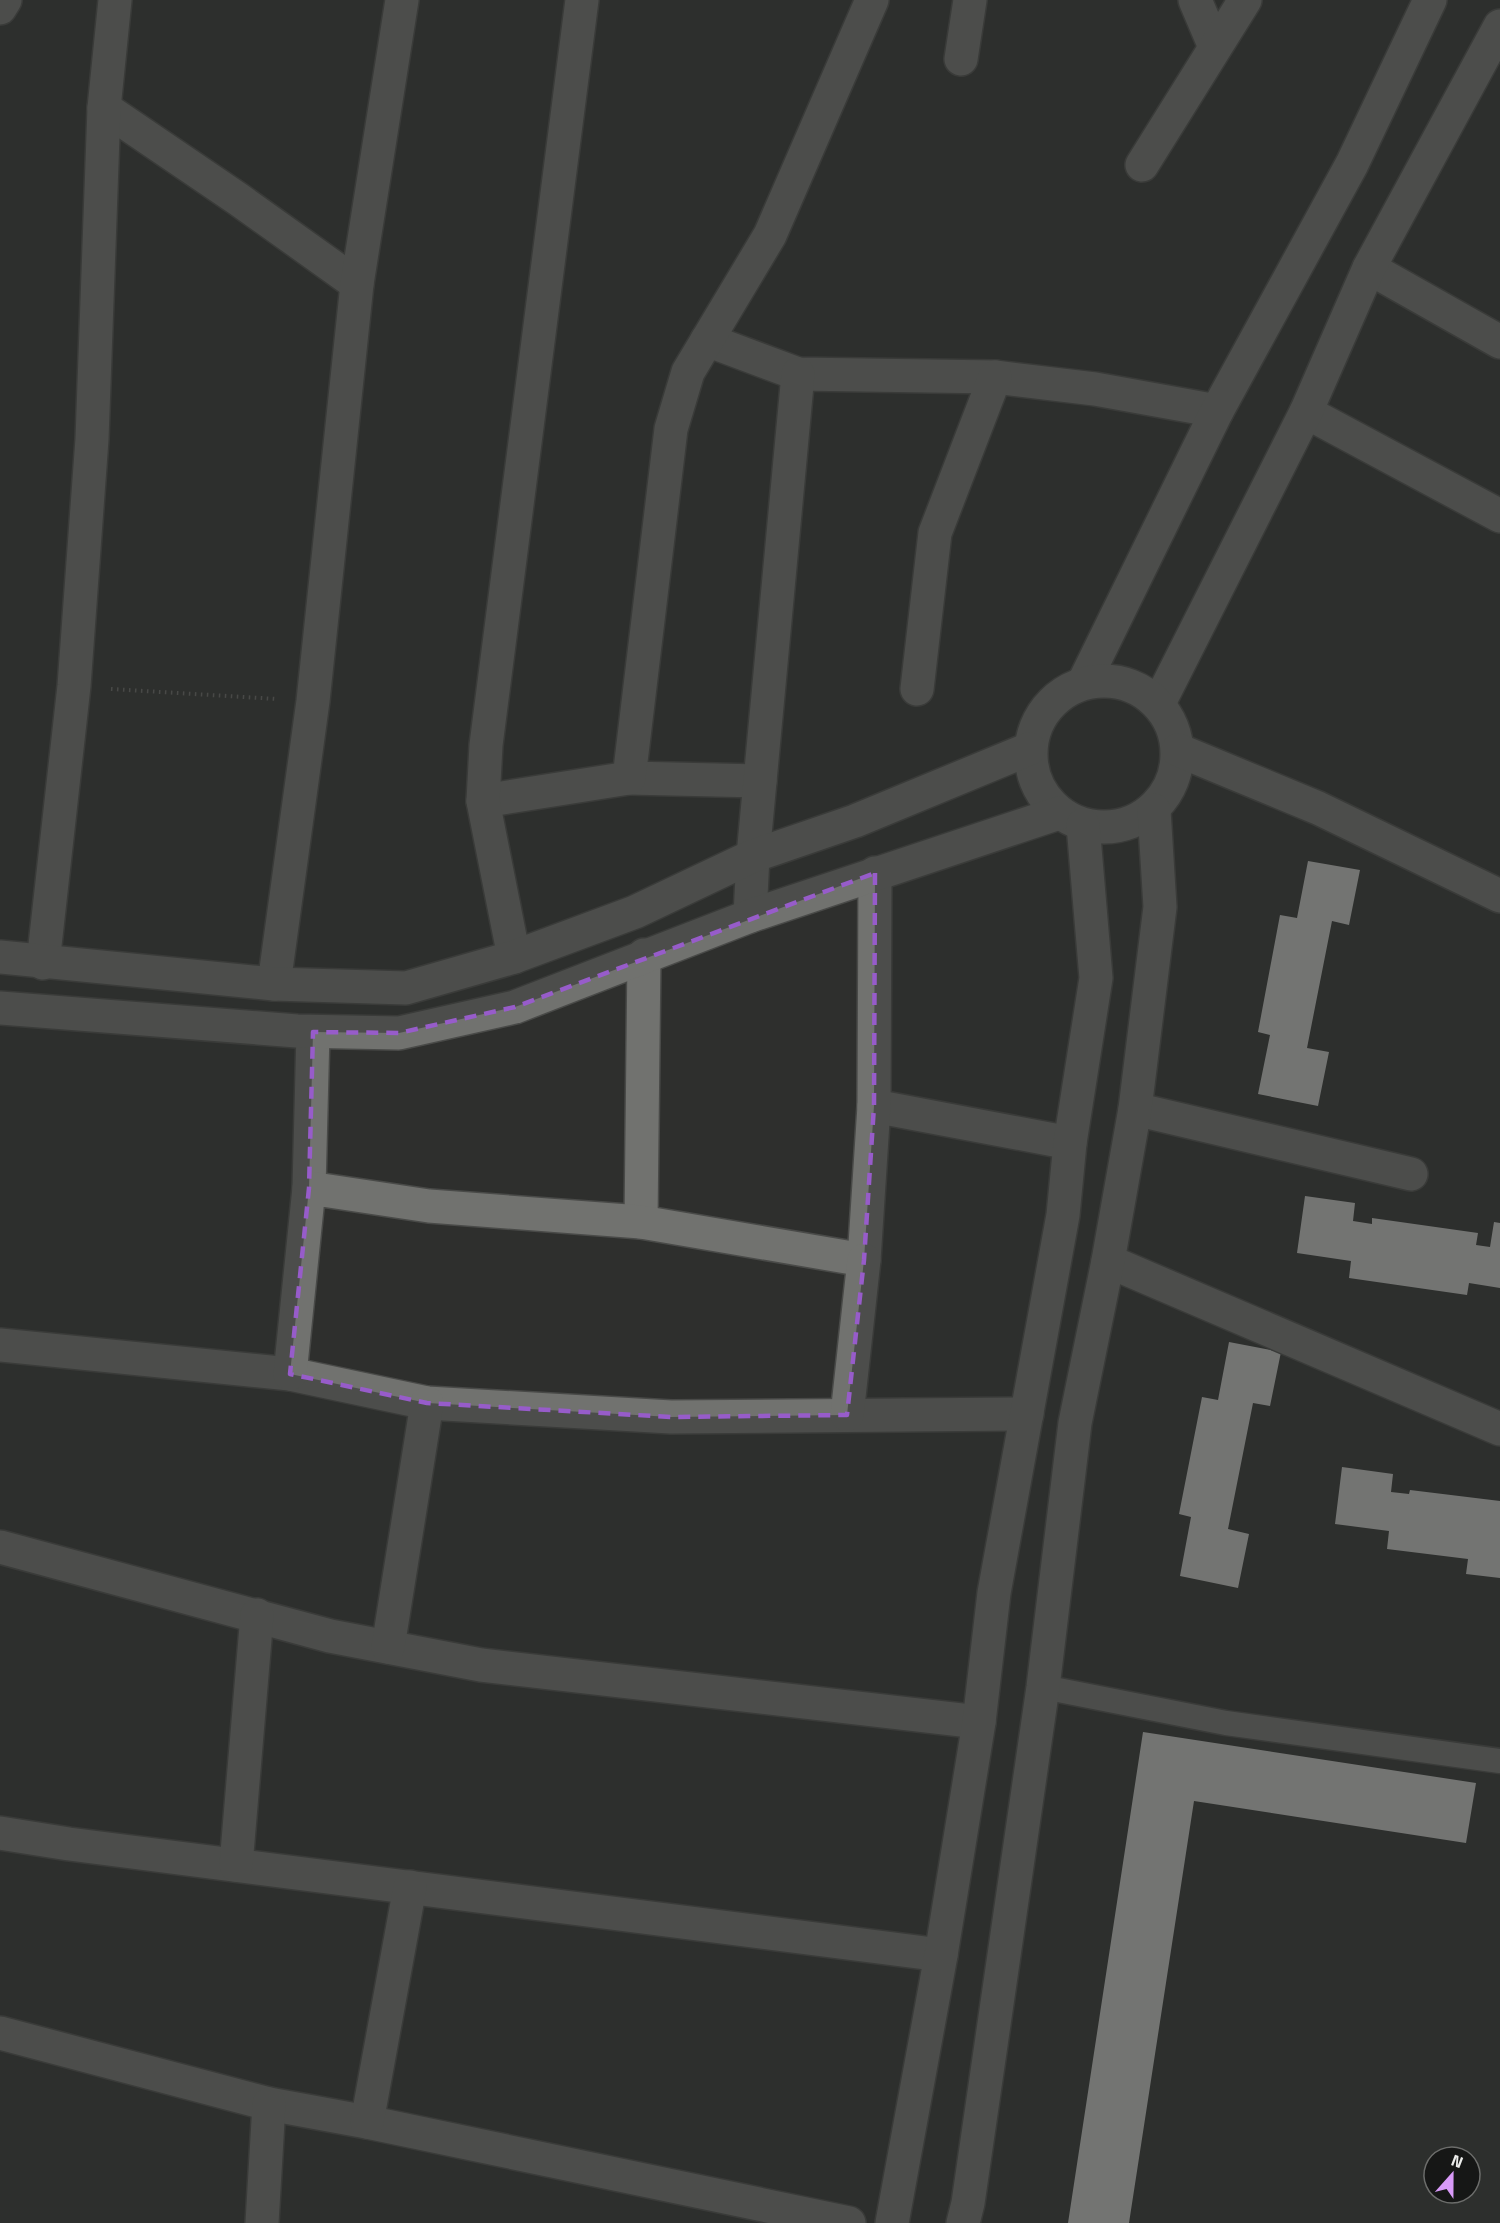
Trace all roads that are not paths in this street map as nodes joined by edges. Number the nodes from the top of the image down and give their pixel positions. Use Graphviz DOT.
graph roads {
  1 [pos="5,0"];
  2 [pos="115,0"];
  3 [pos="402,0"];
  4 [pos="582,0"];
  5 [pos="872,0"];
  6 [pos="970,0"];
  7 [pos="1195,0"];
  8 [pos="1245,0"];
  9 [pos="1430,0"];
  10 [pos="0,8"];
  11 [pos="1496,42"];
  12 [pos="1215,47"];
  13 [pos="961,59"];
  14 [pos="104,108"];
  15 [pos="1142,165"];
  16 [pos="1369,268"];
  17 [pos="357,284"];
  18 [pos="707,340"];
  19 [pos="1500,342"];
  20 [pos="798,374"];
  21 [pos="995,377"];
  22 [pos="1217,411"];
  23 [pos="1306,412"];
  24 [pos="1500,516"];
  25 [pos="1084,682"];
  26 [pos="917,688"];
  27 [pos="1159,703"];
  28 [pos="1029,749"];
  29 [pos="1178,750"];
  30 [pos="629,778"];
  31 [pos="759,781"];
  32 [pos="483,801"];
  33 [pos="1154,810"];
  34 [pos="1071,819"];
  35 [pos="753,856"];
  36 [pos="875,873"];
  37 [pos="1500,896"];
  38 [pos="750,916"];
  39 [pos="644,955"];
  40 [pos="0,957"];
  41 [pos="514,957"];
  42 [pos="43,963"];
  43 [pos="274,984"];
  44 [pos="0,1008"];
  45 [pos="313,1032"];
  46 [pos="874,1106"];
  47 [pos="1135,1109"];
  48 [pos="1070,1143"];
  49 [pos="1411,1174"];
  50 [pos="309,1188"];
  51 [pos="641,1222"];
  52 [pos="864,1260"];
  53 [pos="1108,1262"];
  54 [pos="0,1345"];
  55 [pos="290,1374"];
  56 [pos="427,1403"];
  57 [pos="1027,1414"];
  58 [pos="847,1415"];
  59 [pos="1500,1429"];
  60 [pos="0,1546"];
  61 [pos="257,1616"];
  62 [pos="388,1647"];
  63 [pos="1043,1688"];
  64 [pos="979,1722"];
  65 [pos="1500,1761"];
  66 [pos="0,1833"];
  67 [pos="236,1865"];
  68 [pos="410,1887"];
  69 [pos="941,1955"];
  70 [pos="0,2033"];
  71 [pos="269,2104"];
  72 [pos="367,2122"];
  73 [pos="262,2223"];
  74 [pos="849,2223"];
  75 [pos="892,2223"];
  76 [pos="963,2223"];
  1 -- 10 [label="street"];
  2 -- 14 [label="street"];
  3 -- 17 [label="street"];
  4 -- 32 [label="street"];
  5 -- 18 [label="street"];
  6 -- 13 [label="street"];
  7 -- 12 [label="street"];
  8 -- 12 [label="street"];
  9 -- 22 [label="street"];
  11 -- 16 [label="street"];
  12 -- 15 [label="street"];
  14 -- 17 [label="street"];
  14 -- 42 [label="street"];
  16 -- 19 [label="street"];
  16 -- 23 [label="street"];
  17 -- 43 [label="street"];
  18 -- 20 [label="street"];
  18 -- 30 [label="street"];
  20 -- 21 [label="street"];
  20 -- 31 [label="street"];
  21 -- 22 [label="street"];
  21 -- 26 [label="street"];
  22 -- 25 [label="street"];
  23 -- 24 [label="street"];
  23 -- 27 [label="street"];
  25 -- 27 [label="street"];
  25 -- 28 [label="street"];
  27 -- 29 [label="street"];
  28 -- 34 [label="street"];
  28 -- 35 [label="street"];
  29 -- 33 [label="street"];
  29 -- 37 [label="street"];
  30 -- 31 [label="street"];
  30 -- 32 [label="street"];
  31 -- 35 [label="street"];
  32 -- 41 [label="street"];
  33 -- 34 [label="street"];
  33 -- 47 [label="street"];
  34 -- 36 [label="street"];
  34 -- 48 [label="street"];
  35 -- 38 [label="street"];
  35 -- 41 [label="street"];
  36 -- 38 [label="street"];
  36 -- 46 [label="street"];
  38 -- 39 [label="street"];
  39 -- 45 [label="street"];
  39 -- 51 [label="street"];
  40 -- 42 [label="street"];
  41 -- 43 [label="street"];
  42 -- 43 [label="street"];
  44 -- 45 [label="street"];
  45 -- 50 [label="street"];
  46 -- 48 [label="street"];
  46 -- 52 [label="street"];
  47 -- 49 [label="street"];
  47 -- 53 [label="street"];
  48 -- 57 [label="street"];
  50 -- 51 [label="street"];
  50 -- 55 [label="street"];
  51 -- 52 [label="street"];
  52 -- 58 [label="street"];
  53 -- 59 [label="street"];
  53 -- 63 [label="street"];
  54 -- 55 [label="street"];
  55 -- 56 [label="street"];
  56 -- 58 [label="street"];
  56 -- 62 [label="street"];
  57 -- 58 [label="street"];
  57 -- 64 [label="street"];
  60 -- 61 [label="street"];
  61 -- 62 [label="street"];
  61 -- 67 [label="street"];
  62 -- 64 [label="street"];
  63 -- 65 [label="lane"];
  63 -- 76 [label="street"];
  64 -- 69 [label="street"];
  66 -- 67 [label="street"];
  67 -- 68 [label="street"];
  68 -- 69 [label="street"];
  68 -- 72 [label="street"];
  69 -- 75 [label="street"];
  70 -- 71 [label="street"];
  71 -- 72 [label="street"];
  71 -- 73 [label="street"];
  72 -- 74 [label="street"];
}
